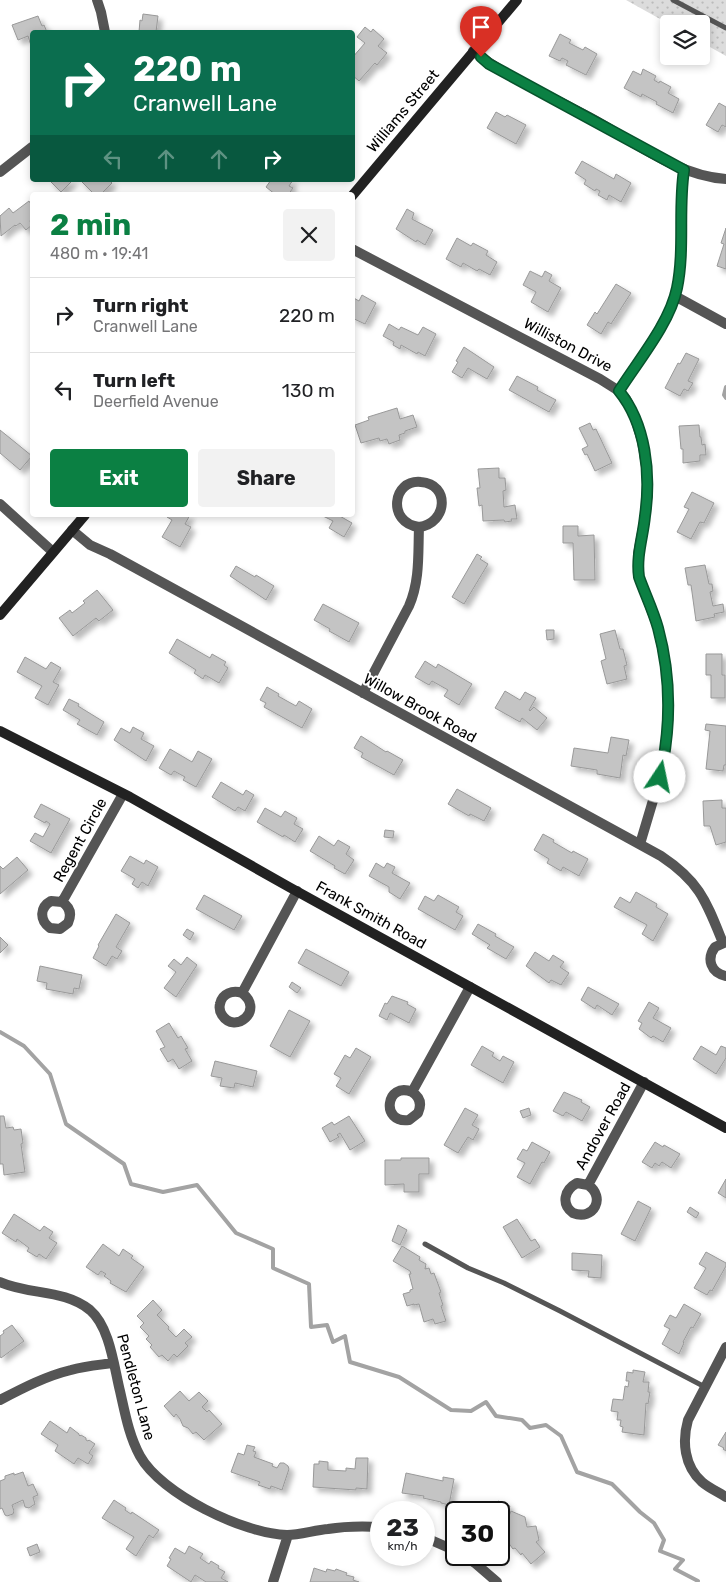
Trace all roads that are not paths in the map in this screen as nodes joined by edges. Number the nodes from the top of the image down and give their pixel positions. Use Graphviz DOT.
graph roads {
  1 [pos="96,0"];
  2 [pos="516,0"];
  3 [pos="673,0"];
  4 [pos="726,28"];
  5 [pos="105,30"];
  6 [pos="474,51"];
  7 [pos="30,149"];
  8 [pos="684,170"];
  9 [pos="0,172"];
  10 [pos="726,179"];
  11 [pos="355,192"];
  12 [pos="355,251"];
  13 [pos="675,296"];
  14 [pos="726,324"];
  15 [pos="619,391"];
  16 [pos="0,504"];
  17 [pos="83,517"];
  18 [pos="419,527"];
  19 [pos="72,530"];
  20 [pos="53,552"];
  21 [pos="0,615"];
  22 [pos="363,694"];
  23 [pos="0,731"];
  24 [pos="123,794"];
  25 [pos="640,844"];
  26 [pos="296,891"];
  27 [pos="62,902"];
  28 [pos="724,942"];
  29 [pos="726,976"];
  30 [pos="470,987"];
  31 [pos="242,993"];
  32 [pos="644,1082"];
  33 [pos="412,1092"];
  34 [pos="726,1128"];
  35 [pos="588,1185"];
  36 [pos="425,1244"];
  37 [pos="0,1282"];
  38 [pos="726,1347"];
  39 [pos="113,1363"];
  40 [pos="704,1387"];
  41 [pos="0,1400"];
  42 [pos="726,1496"];
  43 [pos="370,1527"];
  44 [pos="288,1535"];
  45 [pos="478,1566"];
  46 [pos="273,1582"];
  47 [pos="497,1582"];
  1 -- 5 [label="street"];
  2 -- 6 [label="street, Williams Street"];
  3 -- 4 [label="lane"];
  6 -- 8 [label="street"];
  6 -- 11 [label="street, Williams Street"];
  7 -- 9 [label="street"];
  8 -- 10 [label="street"];
  8 -- 13 [label="street"];
  12 -- 15 [label="street, Williston Drive"];
  13 -- 14 [label="street"];
  13 -- 15 [label="street"];
  15 -- 25 [label="street, Williston Drive"];
  16 -- 20 [label="street"];
  17 -- 19 [label="street"];
  18 -- 18 [label="street"];
  18 -- 22 [label="street"];
  19 -- 20 [label="street"];
  19 -- 22 [label="street, Willow Brook Road"];
  20 -- 21 [label="street"];
  22 -- 25 [label="street, Willow Brook Road"];
  23 -- 24 [label="street, Frank Smith Road"];
  24 -- 26 [label="street, Frank Smith Road"];
  24 -- 27 [label="street, Regent Circle"];
  25 -- 28 [label="street, Willow Brook Road"];
  26 -- 30 [label="street, Frank Smith Road"];
  26 -- 31 [label="street"];
  28 -- 29 [label="street, Willow Brook Road"];
  30 -- 32 [label="street, Frank Smith Road"];
  30 -- 33 [label="street"];
  32 -- 34 [label="street, Frank Smith Road"];
  32 -- 35 [label="street, Andover Road"];
  36 -- 40 [label="lane"];
  37 -- 39 [label="street, Pendleton Lane"];
  38 -- 40 [label="street"];
  39 -- 41 [label="street"];
  39 -- 44 [label="street, Pendleton Lane"];
  40 -- 42 [label="street"];
  43 -- 44 [label="street, Pendleton Lane"];
  44 -- 46 [label="street"];
  45 -- 47 [label="street"];
}
